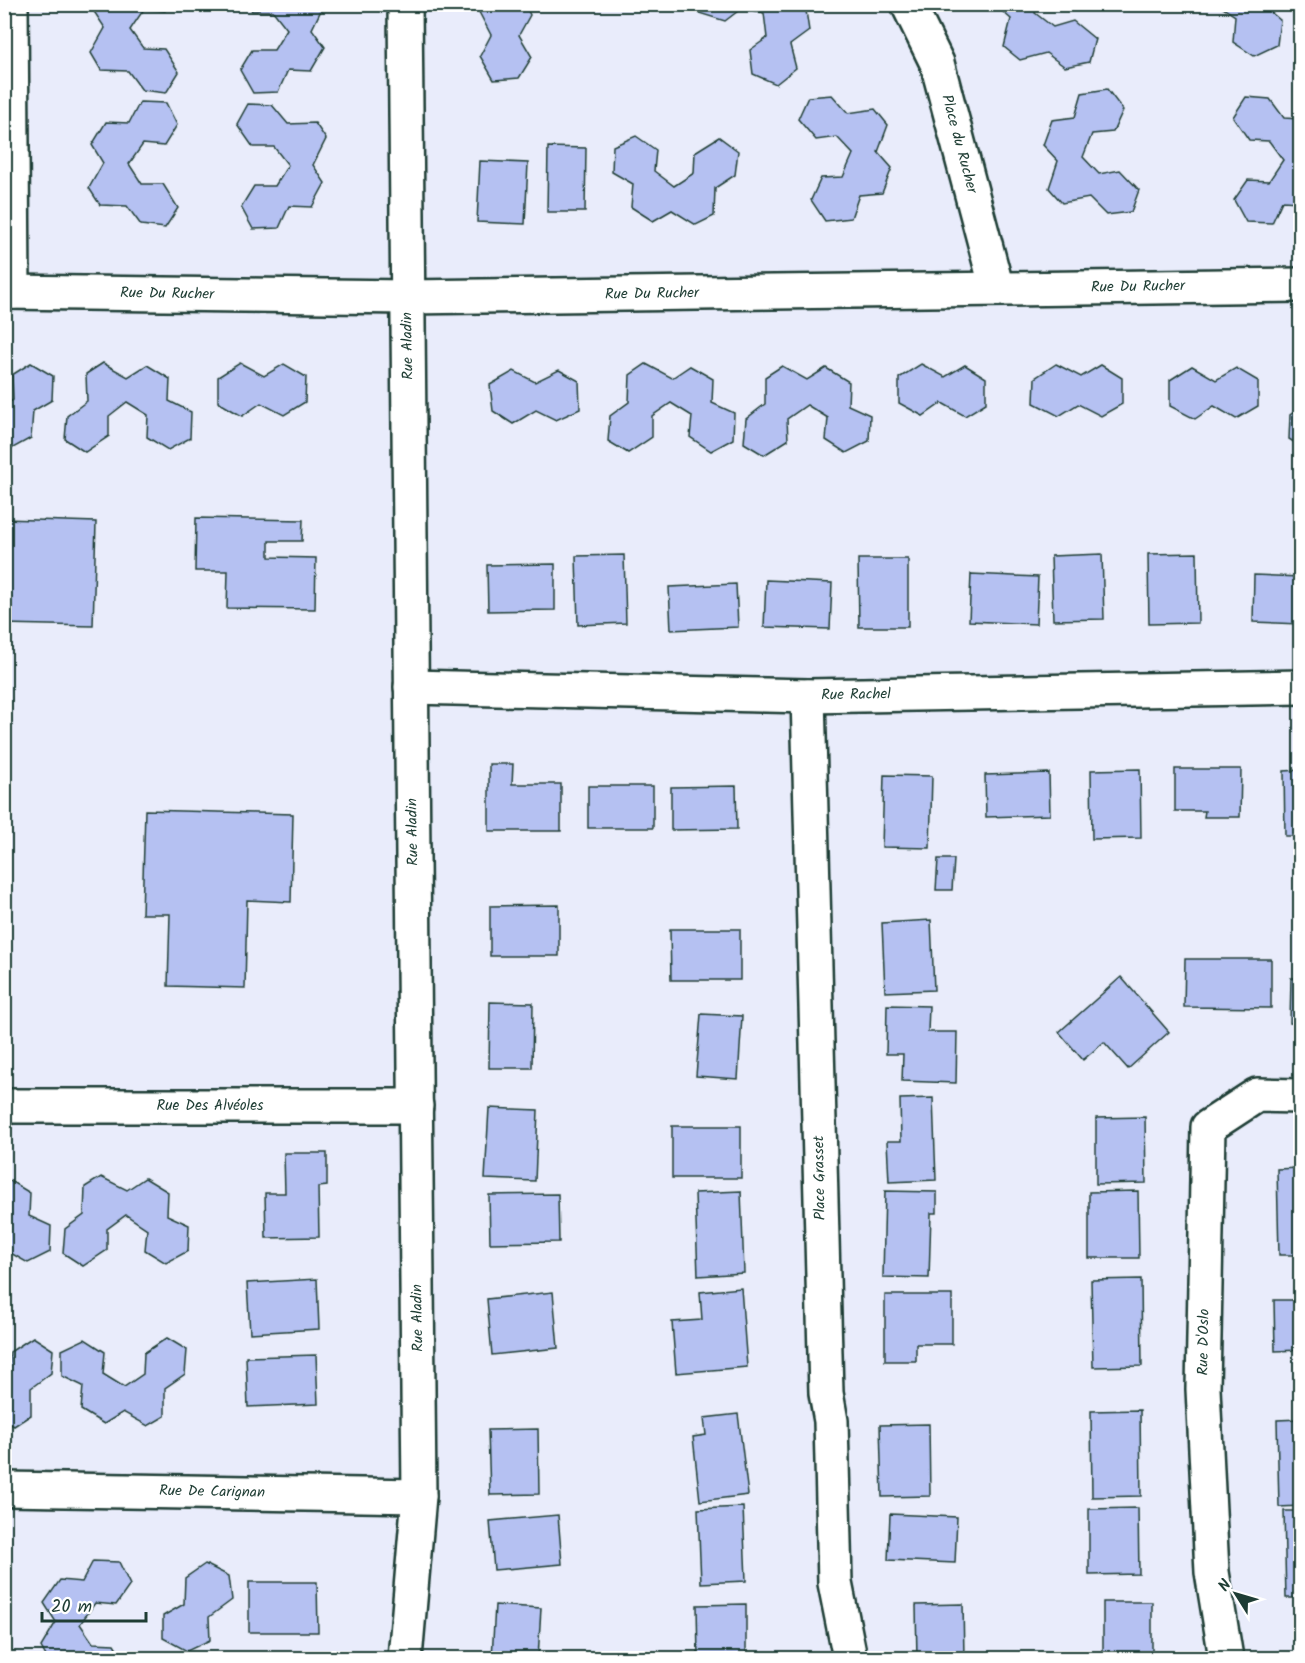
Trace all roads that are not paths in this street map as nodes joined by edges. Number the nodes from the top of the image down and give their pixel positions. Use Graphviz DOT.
graph roads {
  1 [pos="11,4"];
  2 [pos="405,4"];
  3 [pos="908,4"];
  4 [pos="1300,285"];
  5 [pos="997,288"];
  6 [pos="9,292"];
  7 [pos="408,297"];
  8 [pos="411,687"];
  9 [pos="1300,687"];
  10 [pos="808,696"];
  11 [pos="1300,1096"];
  12 [pos="4,1106"];
  13 [pos="416,1106"];
  14 [pos="4,1489"];
  15 [pos="419,1496"];
  16 [pos="405,1659"];
  17 [pos="850,1659"];
  18 [pos="1226,1659"];
  1 -- 6 [label="street"];
  2 -- 7 [label="street, Rue Aladin"];
  3 -- 5 [label="street, Place du Rucher"];
  4 -- 5 [label="street, Rue Du Rucher"];
  5 -- 7 [label="street, Rue Du Rucher"];
  6 -- 7 [label="street, Rue Du Rucher"];
  7 -- 8 [label="street, Rue Aladin"];
  8 -- 10 [label="street, Rue Rachel"];
  8 -- 13 [label="street, Rue Aladin"];
  9 -- 10 [label="street, Rue Rachel"];
  10 -- 17 [label="street, Place Grasset"];
  11 -- 18 [label="street, Rue D'Oslo"];
  12 -- 13 [label="street, Rue Des Alvéoles"];
  13 -- 15 [label="street, Rue Aladin"];
  14 -- 15 [label="street, Rue De Carignan"];
  15 -- 16 [label="street, Rue Aladin"];
}
